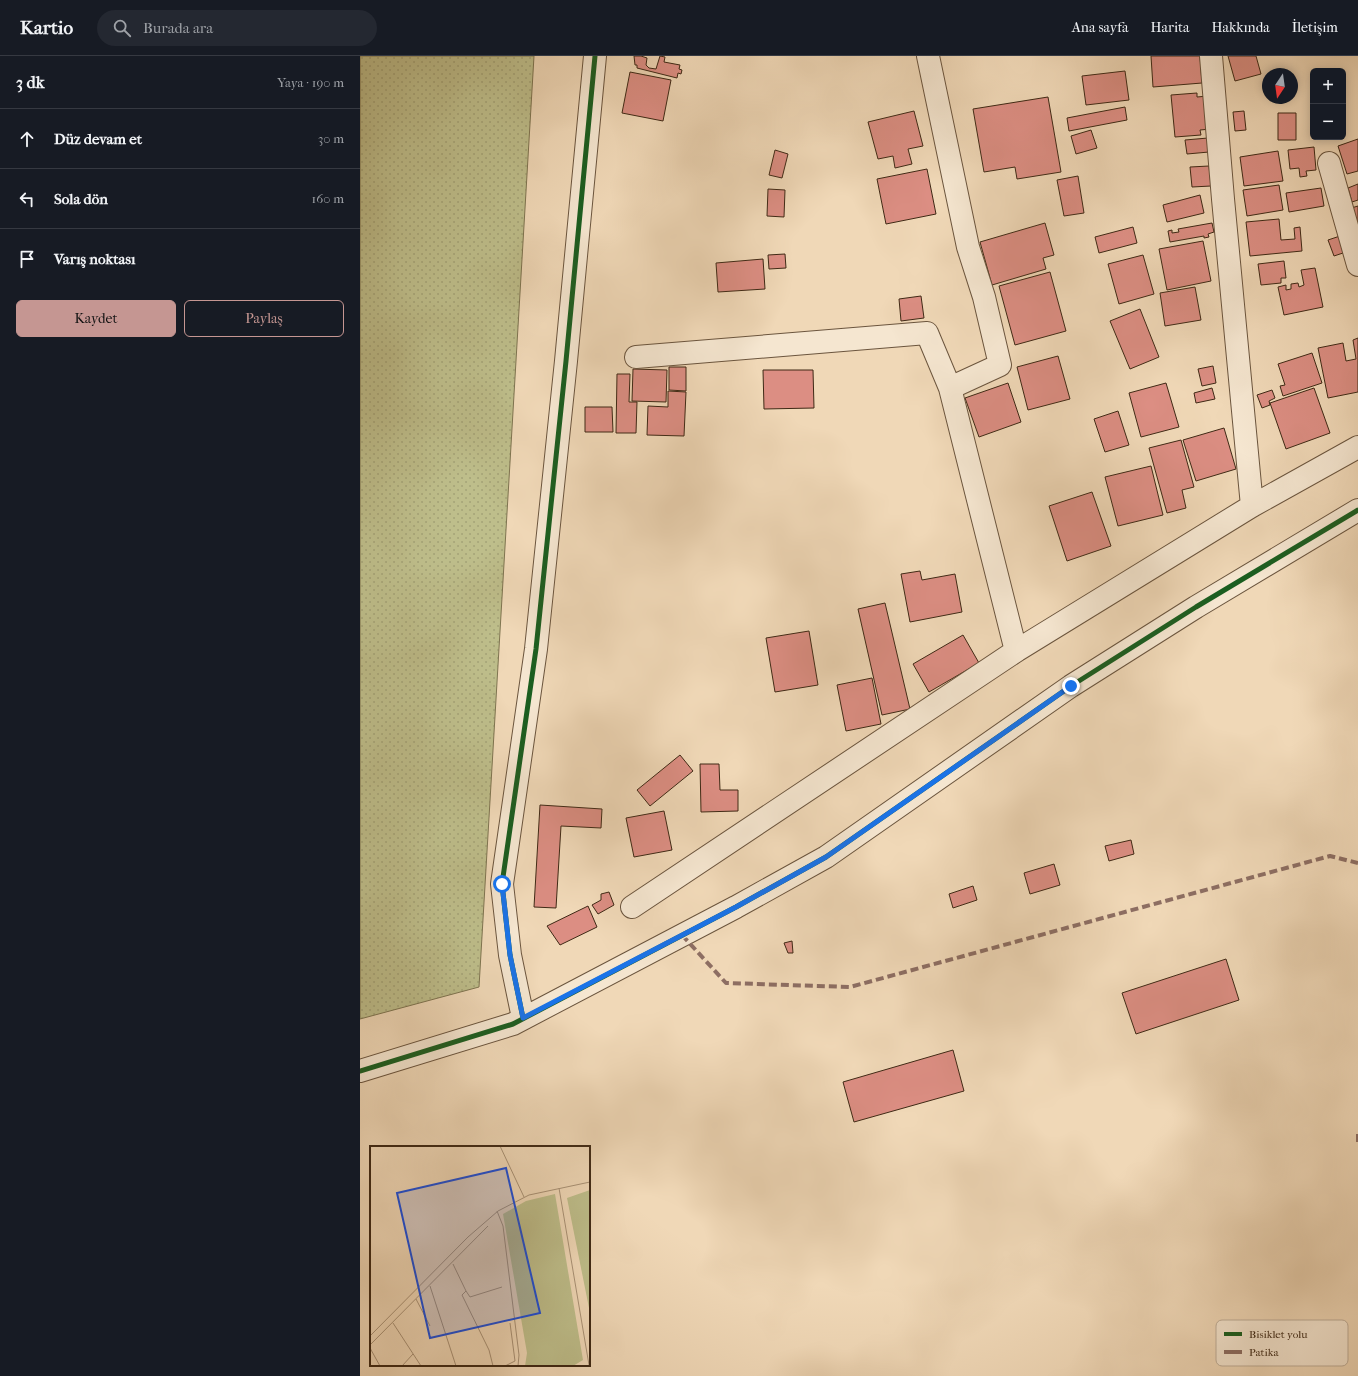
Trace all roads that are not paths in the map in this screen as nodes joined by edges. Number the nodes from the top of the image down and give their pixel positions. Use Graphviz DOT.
graph roads {
  1 [pos="595,56"];
  2 [pos="928,56"];
  3 [pos="1211,56"];
  4 [pos="1330,163"];
  5 [pos="1358,265"];
  6 [pos="636,357"];
  7 [pos="950,388"];
  8 [pos="1358,447"];
  9 [pos="1252,506"];
  10 [pos="1358,510"];
  11 [pos="1016,651"];
  12 [pos="632,907"];
  13 [pos="523,1018"];
  14 [pos="360,1071"];
  1 -- 13 [label="street"];
  2 -- 7 [label="street"];
  3 -- 9 [label="street"];
  4 -- 5 [label="street"];
  6 -- 7 [label="street"];
  7 -- 11 [label="street"];
  8 -- 9 [label="street"];
  9 -- 11 [label="street"];
  10 -- 13 [label="street"];
  11 -- 12 [label="street"];
  13 -- 14 [label="street"];
}
